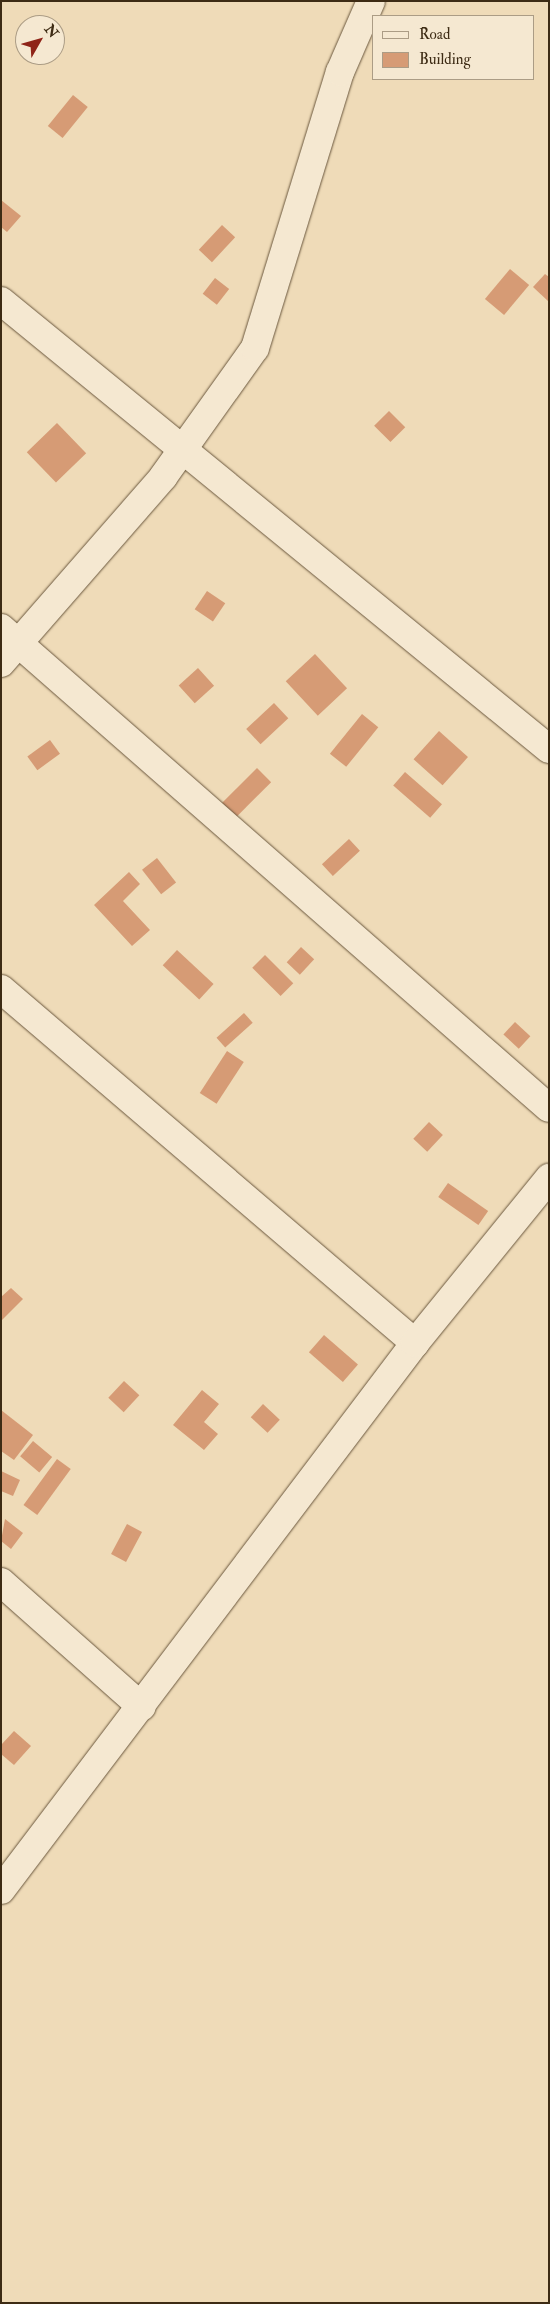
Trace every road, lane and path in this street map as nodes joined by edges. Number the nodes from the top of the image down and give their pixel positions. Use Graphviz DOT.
graph roads {
  1 [pos="371,1"];
  2 [pos="1,301"];
  3 [pos="182,451"];
  4 [pos="7,645"];
  5 [pos="549,750"];
  6 [pos="1,989"];
  7 [pos="549,1108"];
  8 [pos="549,1178"];
  9 [pos="415,1343"];
  10 [pos="1,1582"];
  11 [pos="142,1706"];
  12 [pos="1,1890"];
  1 -- 3 [label="street"];
  2 -- 3 [label="street"];
  3 -- 4 [label="street"];
  3 -- 5 [label="street"];
  4 -- 7 [label="street"];
  6 -- 9 [label="street"];
  8 -- 9 [label="street"];
  9 -- 11 [label="street"];
  10 -- 11 [label="street"];
  11 -- 12 [label="street"];
}
